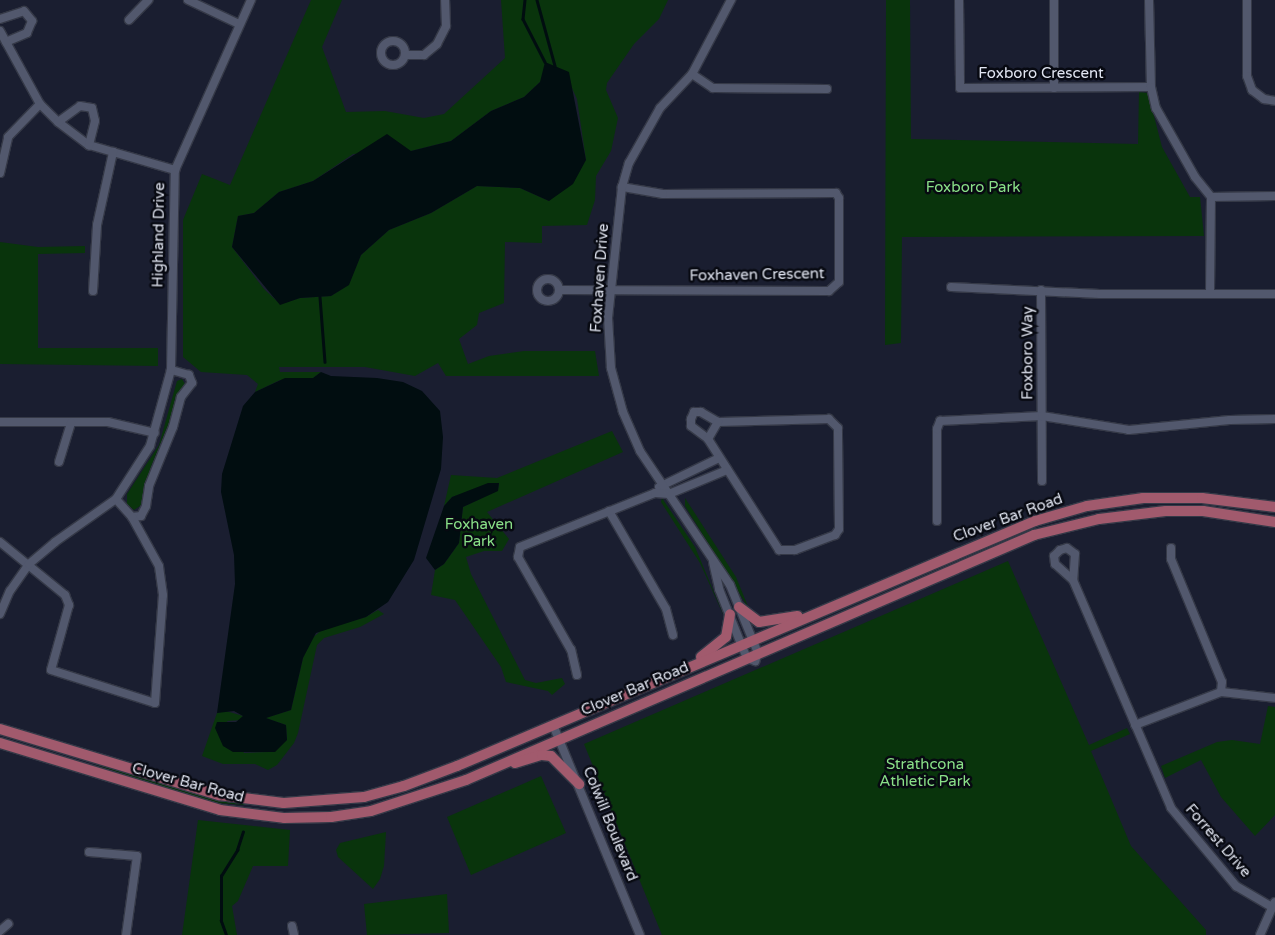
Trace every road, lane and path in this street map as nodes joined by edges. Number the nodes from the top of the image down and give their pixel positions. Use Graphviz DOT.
graph roads {
  1 [pos="148,0"];
  2 [pos="188,0"];
  3 [pos="251,0"];
  4 [pos="445,0"];
  5 [pos="731,0"];
  6 [pos="960,0"];
  7 [pos="1054,0"];
  8 [pos="1149,0"];
  9 [pos="1247,0"];
  10 [pos="0,19"];
  11 [pos="129,20"];
  12 [pos="239,24"];
  13 [pos="0,30"];
  14 [pos="6,42"];
  15 [pos="405,55"];
  16 [pos="692,74"];
  17 [pos="1150,87"];
  18 [pos="1054,88"];
  19 [pos="827,89"];
  20 [pos="1275,101"];
  21 [pos="40,104"];
  22 [pos="58,122"];
  23 [pos="89,145"];
  24 [pos="113,152"];
  25 [pos="175,170"];
  26 [pos="0,173"];
  27 [pos="622,187"];
  28 [pos="1275,196"];
  29 [pos="1211,197"];
  30 [pos="951,287"];
  31 [pos="559,290"];
  32 [pos="609,290"];
  33 [pos="1041,290"];
  34 [pos="93,291"];
  35 [pos="1210,294"];
  36 [pos="1275,294"];
  37 [pos="171,370"];
  38 [pos="1042,416"];
  39 [pos="1275,419"];
  40 [pos="0,422"];
  41 [pos="718,422"];
  42 [pos="71,423"];
  43 [pos="155,432"];
  44 [pos="708,439"];
  45 [pos="719,458"];
  46 [pos="59,462"];
  47 [pos="727,470"];
  48 [pos="1042,481"];
  49 [pos="662,484"];
  50 [pos="655,493"];
  51 [pos="669,494"];
  52 [pos="116,499"];
  53 [pos="1275,507"];
  54 [pos="609,511"];
  55 [pos="132,517"];
  56 [pos="937,522"];
  57 [pos="1275,522"];
  58 [pos="0,542"];
  59 [pos="1171,548"];
  60 [pos="713,562"];
  61 [pos="29,564"];
  62 [pos="1073,580"];
  63 [pos="739,607"];
  64 [pos="0,614"];
  65 [pos="730,614"];
  66 [pos="814,614"];
  67 [pos="673,635"];
  68 [pos="753,640"];
  69 [pos="741,644"];
  70 [pos="758,653"];
  71 [pos="747,658"];
  72 [pos="690,666"];
  73 [pos="577,675"];
  74 [pos="1222,692"];
  75 [pos="1275,698"];
  76 [pos="1135,724"];
  77 [pos="553,725"];
  78 [pos="1,729"];
  79 [pos="559,738"];
  80 [pos="0,744"];
  81 [pos="483,773"];
  82 [pos="579,784"];
  83 [pos="89,852"];
  84 [pos="1274,905"];
  85 [pos="8,924"];
  86 [pos="292,926"];
  87 [pos="0,930"];
  88 [pos="126,935"];
  89 [pos="294,935"];
  90 [pos="640,935"];
  91 [pos="1260,935"];
  1 -- 11 [label="street"];
  2 -- 12 [label="street"];
  3 -- 12 [label="street, Highland Drive"];
  4 -- 15 [label="street"];
  5 -- 16 [label="street, Foxhaven Drive"];
  6 -- 18 [label="street, Foxboro Crescent"];
  7 -- 18 [label="street"];
  8 -- 17 [label="street"];
  9 -- 20 [label="street"];
  10 -- 14 [label="street"];
  12 -- 25 [label="street, Highland Drive"];
  13 -- 14 [label="street"];
  14 -- 21 [label="street"];
  16 -- 19 [label="street"];
  16 -- 27 [label="street, Foxhaven Drive"];
  17 -- 18 [label="street, Foxboro Crescent"];
  17 -- 29 [label="street"];
  21 -- 22 [label="street"];
  21 -- 26 [label="street"];
  22 -- 23 [label="street"];
  22 -- 23 [label="street"];
  23 -- 24 [label="street"];
  24 -- 25 [label="street"];
  24 -- 34 [label="street"];
  25 -- 37 [label="street, Highland Drive"];
  27 -- 32 [label="street, Foxhaven Drive"];
  27 -- 32 [label="street, Foxhaven Crescent"];
  28 -- 29 [label="street"];
  29 -- 35 [label="street"];
  30 -- 33 [label="street"];
  31 -- 32 [label="street"];
  32 -- 49 [label="street, Foxhaven Drive"];
  33 -- 35 [label="street, Foxboro Way"];
  33 -- 38 [label="street, Foxboro Way"];
  35 -- 36 [label="street, Foxboro Way"];
  37 -- 43 [label="street, Highland Drive"];
  37 -- 55 [label="street"];
  38 -- 39 [label="street, Foxboro Way"];
  38 -- 48 [label="street"];
  38 -- 56 [label="street"];
  40 -- 42 [label="street"];
  41 -- 44 [label="street"];
  41 -- 44 [label="street"];
  41 -- 47 [label="street"];
  42 -- 43 [label="street"];
  42 -- 46 [label="street"];
  43 -- 52 [label="street, Highland Drive"];
  44 -- 45 [label="street"];
  45 -- 47 [label="street"];
  45 -- 49 [label="street"];
  47 -- 51 [label="street"];
  49 -- 50 [label="street"];
  49 -- 51 [label="street, Foxhaven Drive"];
  50 -- 51 [label="street"];
  50 -- 54 [label="street"];
  51 -- 60 [label="street, Foxhaven Drive"];
  52 -- 55 [label="street"];
  52 -- 61 [label="street, Highland Drive"];
  53 -- 66 [label="main road, Clover Bar Road"];
  54 -- 67 [label="street"];
  54 -- 73 [label="street"];
  55 -- 61 [label="street"];
  57 -- 70 [label="main road, Clover Bar Road"];
  58 -- 61 [label="street"];
  59 -- 74 [label="street"];
  60 -- 63 [label="street, Foxhaven Drive"];
  60 -- 65 [label="street, Foxhaven Drive"];
  61 -- 64 [label="street, Highland Drive"];
  62 -- 76 [label="street, Forrest Drive"];
  63 -- 66 [label="main road"];
  63 -- 68 [label="street, Foxhaven Drive"];
  65 -- 69 [label="street, Foxhaven Drive"];
  65 -- 72 [label="main road"];
  66 -- 68 [label="main road, Clover Bar Road"];
  68 -- 69 [label="main road, Clover Bar Road"];
  68 -- 70 [label="street, Foxhaven Drive"];
  69 -- 71 [label="street, Foxhaven Drive"];
  69 -- 72 [label="main road, Clover Bar Road"];
  70 -- 71 [label="main road, Clover Bar Road"];
  71 -- 79 [label="main road, Clover Bar Road"];
  72 -- 77 [label="main road, Clover Bar Road"];
  74 -- 75 [label="street"];
  74 -- 76 [label="street"];
  76 -- 84 [label="street, Forrest Drive"];
  77 -- 78 [label="main road, Clover Bar Road"];
  77 -- 79 [label="street, Colwill Boulevard"];
  79 -- 81 [label="main road, Clover Bar Road"];
  79 -- 82 [label="street, Colwill Boulevard"];
  80 -- 81 [label="main road, Clover Bar Road"];
  81 -- 82 [label="main road"];
  82 -- 90 [label="street, Colwill Boulevard"];
  83 -- 88 [label="street"];
  84 -- 91 [label="street, Forrest Drive"];
  85 -- 87 [label="street"];
  86 -- 89 [label="street"];
}
